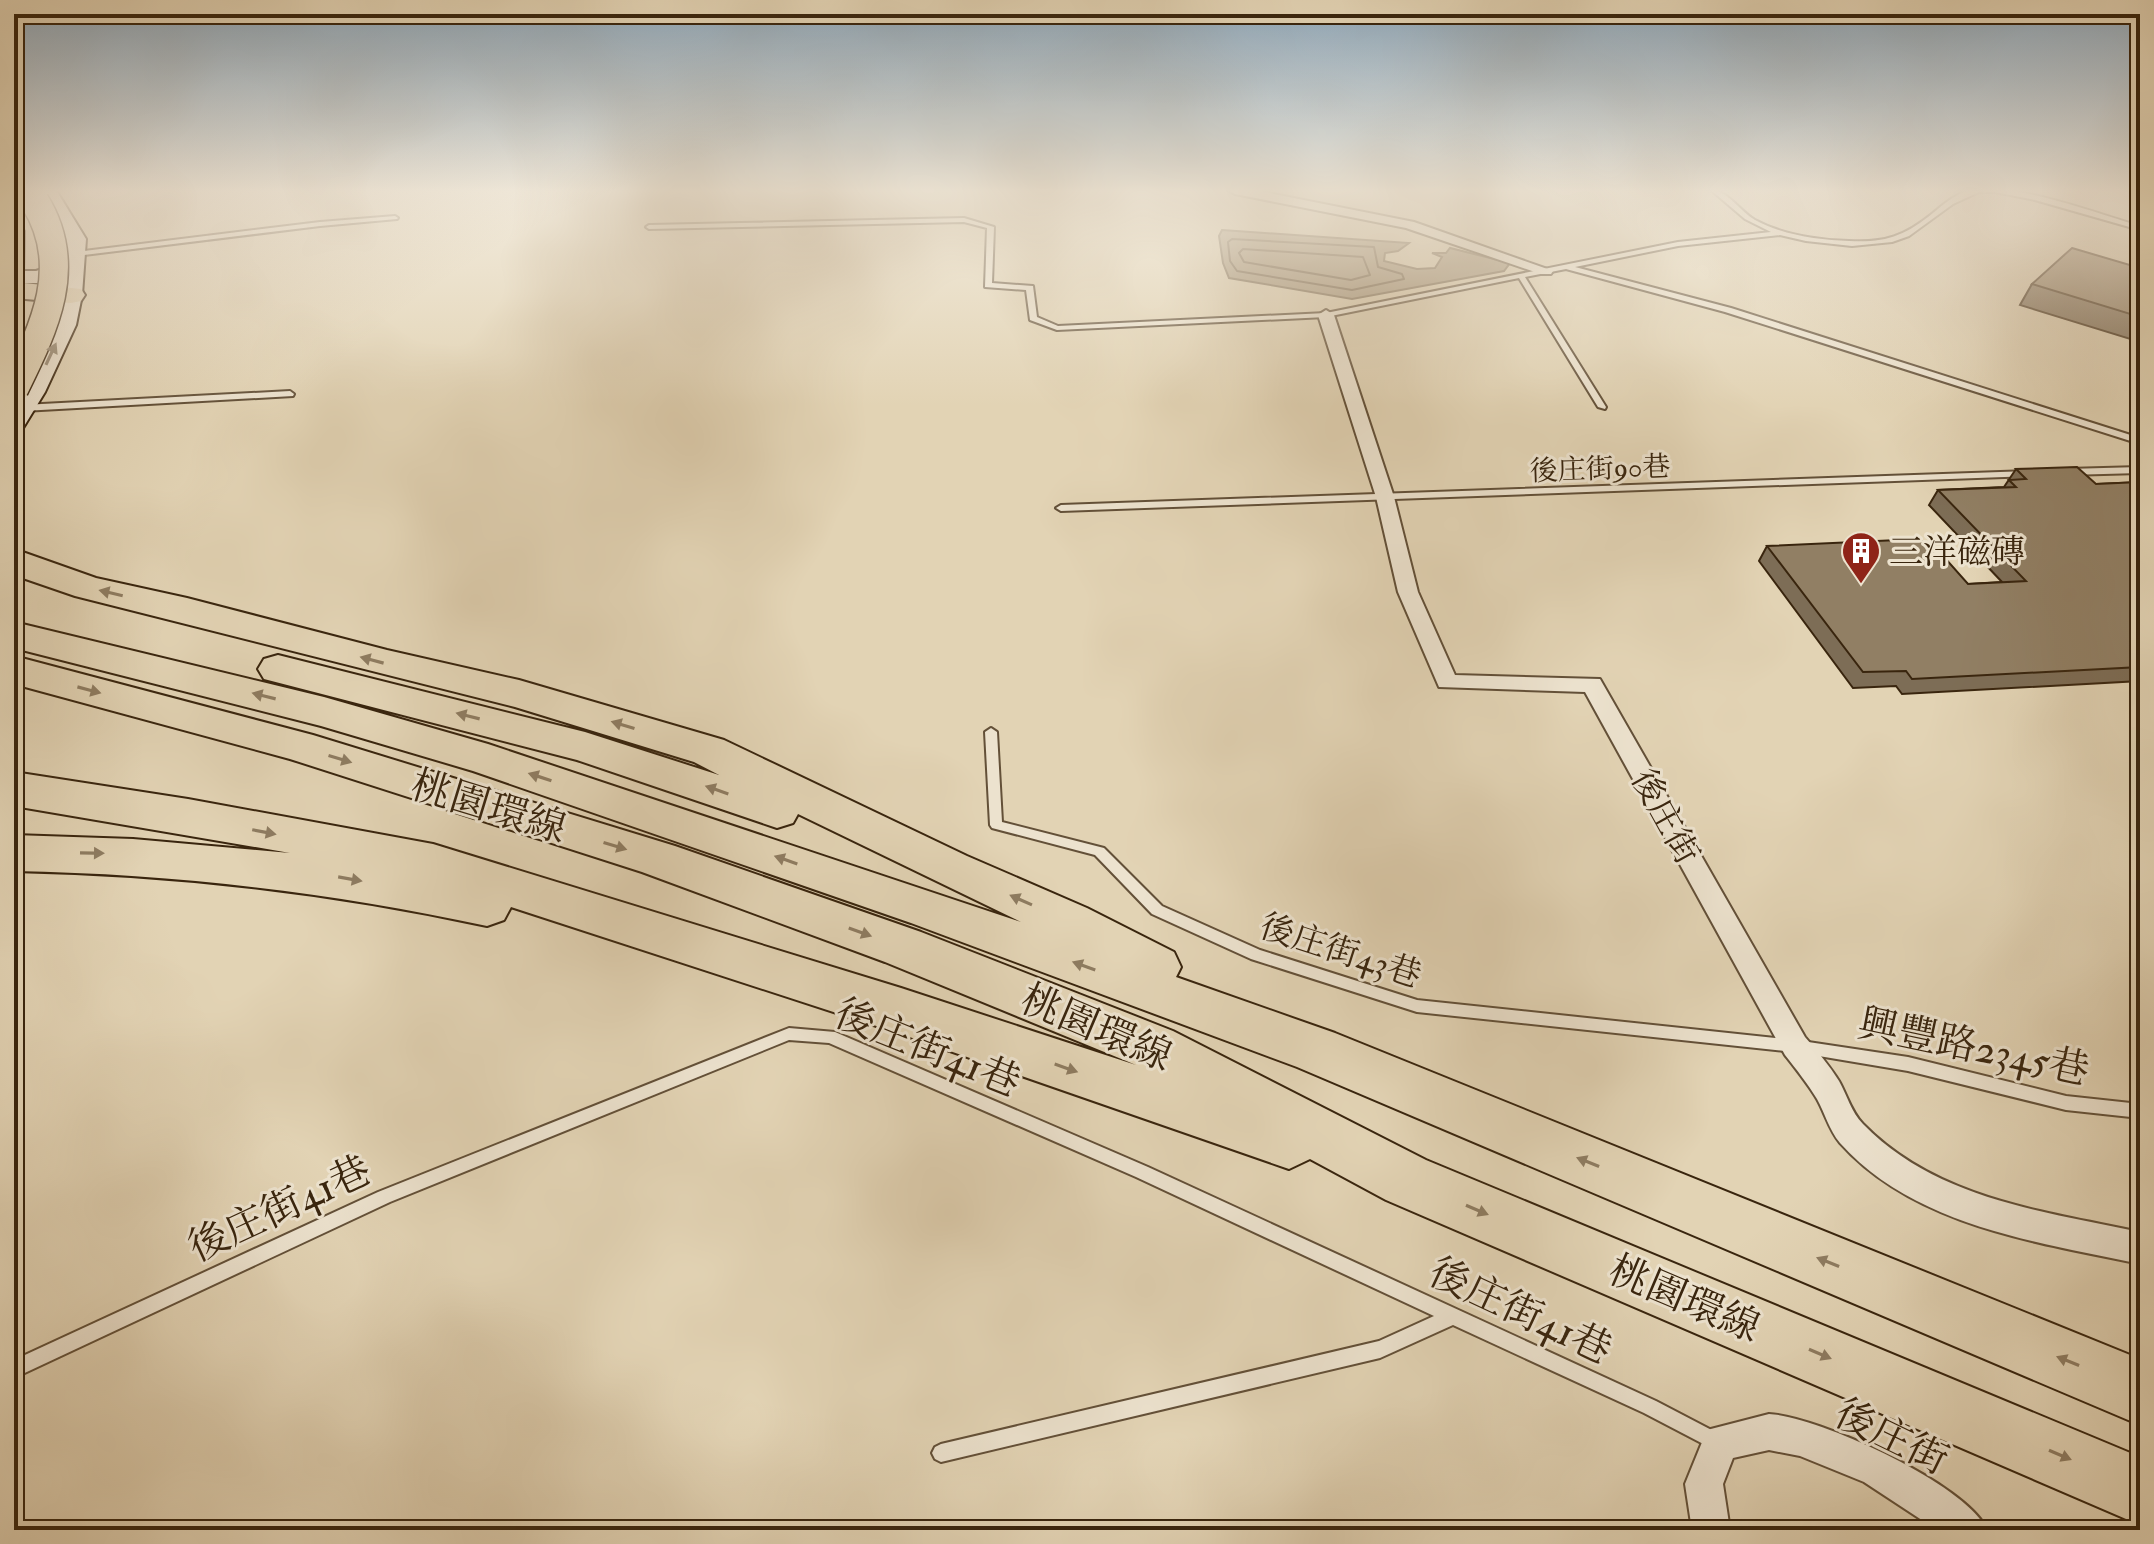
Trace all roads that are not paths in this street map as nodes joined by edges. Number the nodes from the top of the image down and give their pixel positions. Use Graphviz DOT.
graph roads {
  1 [pos="34,262"];
  2 [pos="56,262"];
  3 [pos="71,262"];
  4 [pos="76,262"];
  5 [pos="989,262"];
  6 [pos="1519,262"];
  7 [pos="1584,262"];
  8 [pos="1564,266"];
  9 [pos="1546,271"];
  10 [pos="14,273"];
  11 [pos="1521,276"];
  12 [pos="14,290"];
  13 [pos="71,295"];
  14 [pos="1326,315"];
  15 [pos="14,351"];
  16 [pos="290,394"];
  17 [pos="17,407"];
  18 [pos="1602,407"];
  19 [pos="2140,441"];
  20 [pos="2140,470"];
  21 [pos="2046,473"];
  22 [pos="2061,473"];
  23 [pos="1385,497"];
  24 [pos="1061,508"];
  25 [pos="14,560"];
  26 [pos="14,607"];
  27 [pos="14,635"];
  28 [pos="14,670"];
  29 [pos="991,732"];
  30 [pos="14,789"];
  31 [pos="14,853"];
  32 [pos="950,869"];
  33 [pos="725,957"];
  34 [pos="1795,1046"];
  35 [pos="1316,1050"];
  36 [pos="2140,1111"];
  37 [pos="1406,1180"];
  38 [pos="2140,1248"];
  39 [pos="1453,1316"];
  40 [pos="14,1369"];
  41 [pos="2140,1392"];
  42 [pos="1720,1443"];
  43 [pos="941,1453"];
  44 [pos="2140,1491"];
  45 [pos="1711,1530"];
  46 [pos="1968,1530"];
  1 -- 15 [label="highway"];
  2 -- 17 [label="highway, bridge"];
  3 -- 10 [label="main road"];
  4 -- 13 [label="main road"];
  5 -- 14 [label="lane"];
  6 -- 9 [label="street"];
  7 -- 8 [label="lane"];
  8 -- 9 [label="lane"];
  8 -- 19 [label="lane"];
  9 -- 11 [label="lane"];
  11 -- 14 [label="lane"];
  11 -- 18 [label="lane"];
  12 -- 13 [label="highway"];
  17 -- 13 [label="main road, one-way"];
  14 -- 23 [label="street, 後庄街"];
  16 -- 17 [label="lane"];
  20 -- 22 [label="lane"];
  21 -- 23 [label="lane, 後庄街90巷"];
  23 -- 24 [label="lane, 後庄街90巷"];
  23 -- 34 [label="street, 後庄街"];
  32 -- 25 [label="highway, one-way"];
  32 -- 26 [label="highway, one-way"];
  35 -- 27 [label="highway, 桃園環線, one-way"];
  28 -- 37 [label="highway, 桃園環線, one-way"];
  29 -- 34 [label="lane, 後庄街43巷"];
  30 -- 33 [label="highway, one-way"];
  31 -- 33 [label="highway, one-way"];
  35 -- 32 [label="highway, one-way"];
  33 -- 37 [label="highway, one-way"];
  34 -- 36 [label="lane, 興豐路2345巷"];
  34 -- 38 [label="street, 後庄街"];
  41 -- 35 [label="highway, 桃園環線, one-way"];
  37 -- 44 [label="highway, 桃園環線, one-way"];
  39 -- 40 [label="lane, 後庄街41巷"];
  39 -- 42 [label="lane, 後庄街41巷"];
  39 -- 43 [label="lane"];
  42 -- 45 [label="street"];
  42 -- 46 [label="street, 後庄街"];
}
